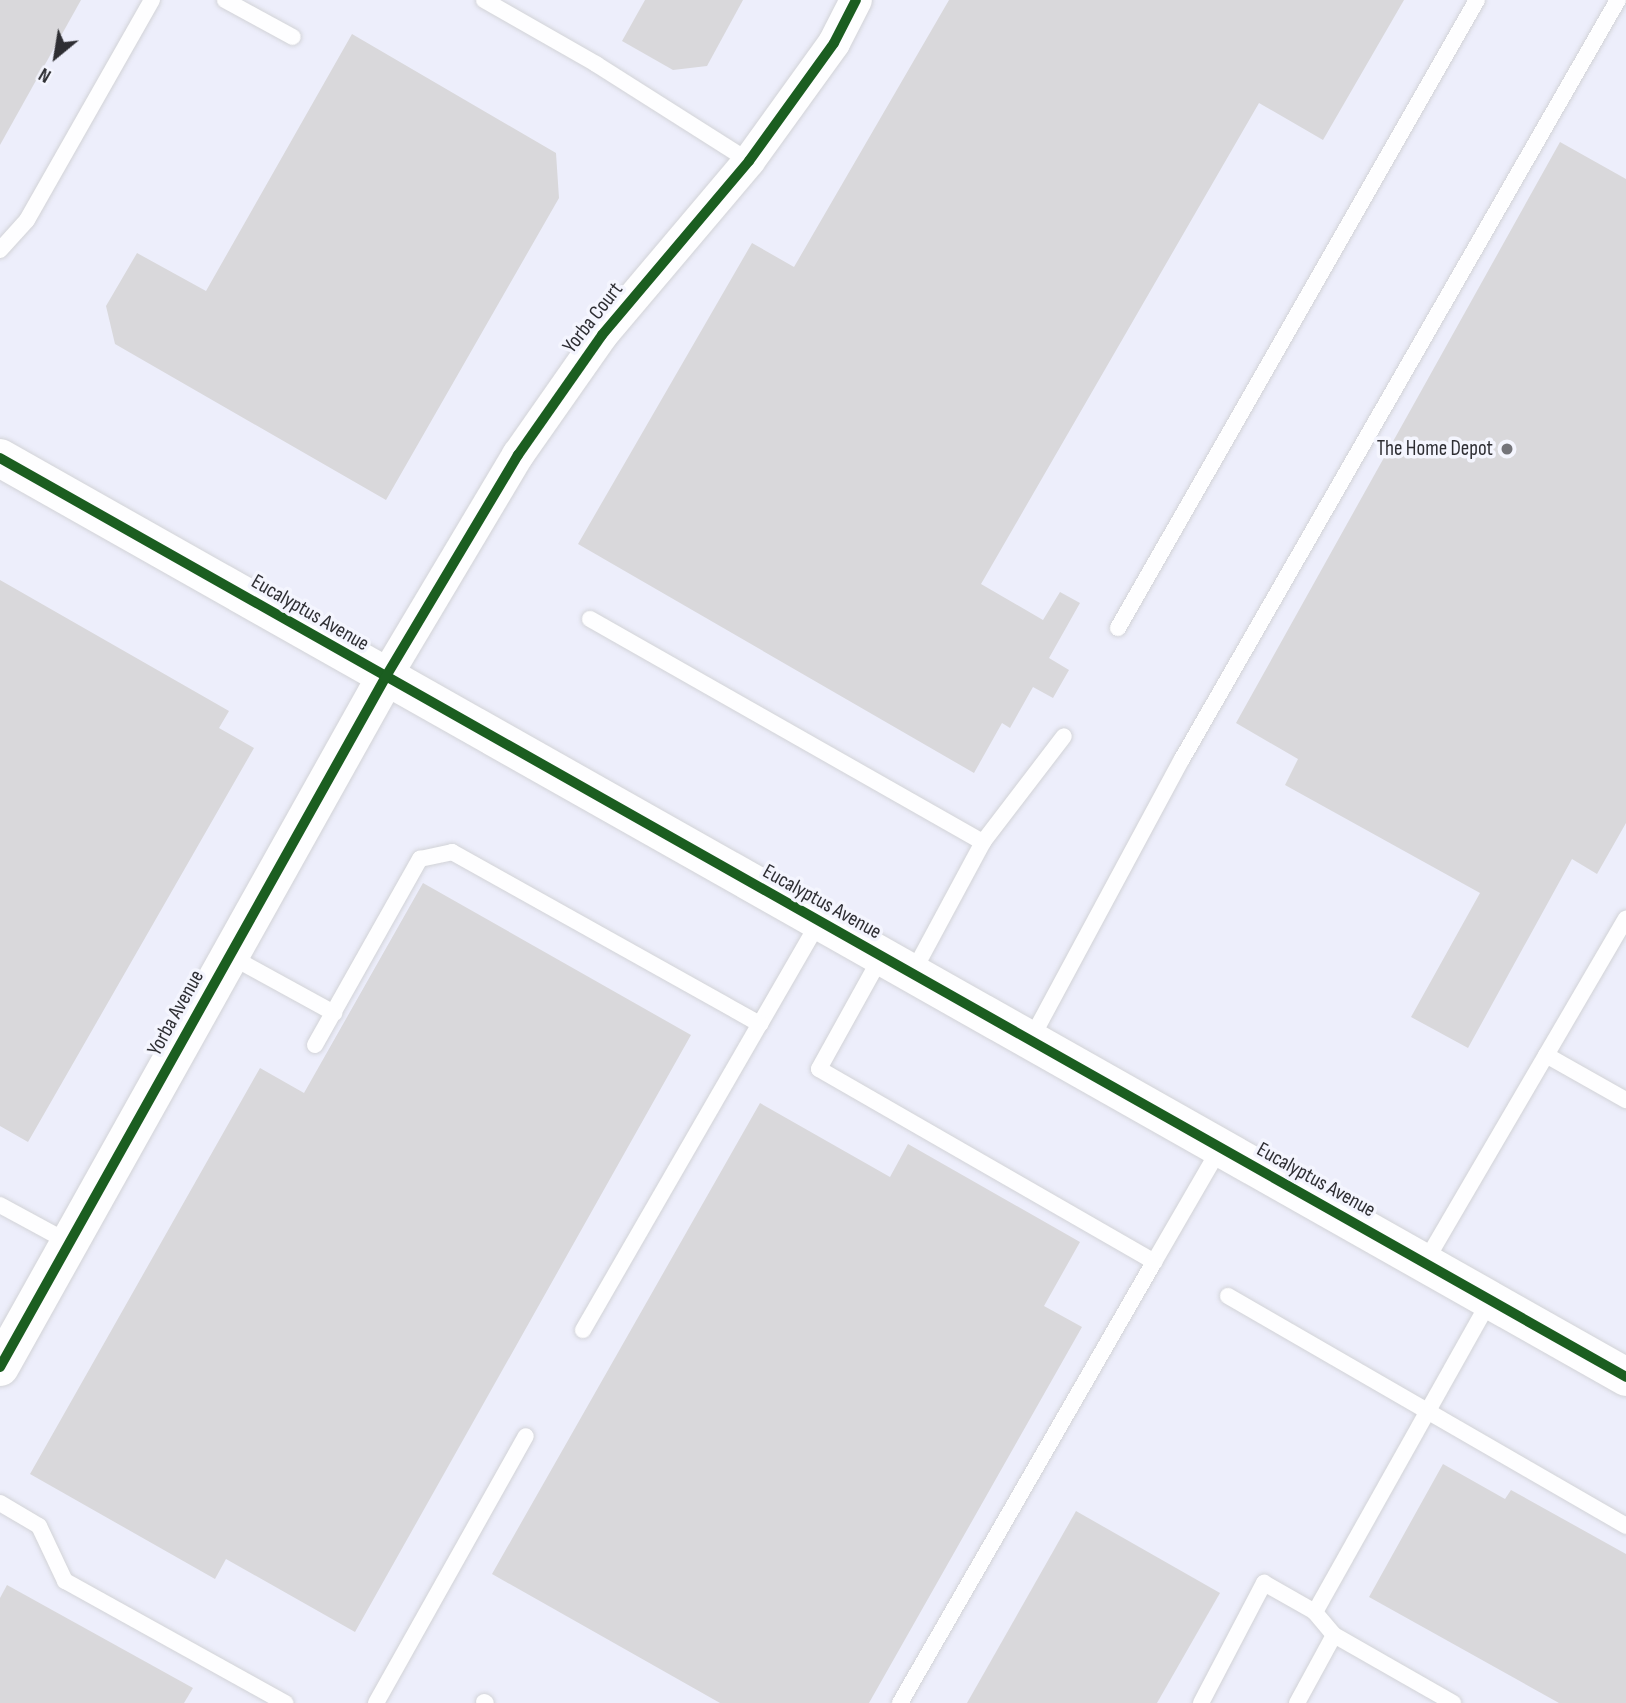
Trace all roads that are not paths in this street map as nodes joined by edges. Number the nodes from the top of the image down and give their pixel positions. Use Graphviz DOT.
graph roads {
  1 [pos="152,0"];
  2 [pos="225,0"];
  3 [pos="484,0"];
  4 [pos="856,0"];
  5 [pos="1477,0"];
  6 [pos="1618,0"];
  7 [pos="293,37"];
  8 [pos="749,161"];
  9 [pos="0,250"];
  10 [pos="0,458"];
  11 [pos="590,619"];
  12 [pos="1118,628"];
  13 [pos="386,678"];
  14 [pos="1063,736"];
  15 [pos="983,842"];
  16 [pos="1626,919"];
  17 [pos="819,922"];
  18 [pos="230,956"];
  19 [pos="897,966"];
  20 [pos="334,1013"];
  21 [pos="760,1024"];
  22 [pos="1030,1041"];
  23 [pos="315,1045"];
  24 [pos="1546,1055"];
  25 [pos="1626,1100"];
  26 [pos="1220,1148"];
  27 [pos="0,1205"];
  28 [pos="70,1243"];
  29 [pos="1154,1262"];
  30 [pos="1424,1264"];
  31 [pos="1228,1296"];
  32 [pos="1490,1300"];
  33 [pos="583,1330"];
  34 [pos="0,1367"];
  35 [pos="1626,1377"];
  36 [pos="1427,1413"];
  37 [pos="526,1436"];
  38 [pos="0,1503"];
  39 [pos="1626,1526"];
  40 [pos="1315,1612"];
  41 [pos="1334,1635"];
  42 [pos="285,1703"];
  43 [pos="376,1703"];
  44 [pos="900,1703"];
  45 [pos="1201,1703"];
  46 [pos="1297,1703"];
  47 [pos="1453,1703"];
  1 -- 9 [label="lane"];
  2 -- 7 [label="lane"];
  3 -- 8 [label="lane"];
  4 -- 8 [label="street, Yorba Court"];
  5 -- 12 [label="lane"];
  6 -- 22 [label="lane"];
  8 -- 13 [label="street, Yorba Court"];
  10 -- 13 [label="street, Eucalyptus Avenue"];
  11 -- 15 [label="lane"];
  13 -- 17 [label="street, Eucalyptus Avenue"];
  13 -- 18 [label="street, Yorba Avenue"];
  14 -- 15 [label="lane"];
  15 -- 19 [label="lane"];
  16 -- 24 [label="lane"];
  17 -- 19 [label="street, Eucalyptus Avenue"];
  17 -- 21 [label="lane"];
  18 -- 20 [label="lane"];
  18 -- 28 [label="street, Yorba Avenue"];
  19 -- 22 [label="street, Eucalyptus Avenue"];
  19 -- 29 [label="lane"];
  20 -- 21 [label="lane"];
  20 -- 23 [label="lane"];
  21 -- 33 [label="lane"];
  22 -- 26 [label="street, Eucalyptus Avenue"];
  24 -- 25 [label="lane"];
  24 -- 30 [label="lane"];
  26 -- 29 [label="lane"];
  26 -- 30 [label="street, Eucalyptus Avenue"];
  27 -- 28 [label="lane"];
  28 -- 34 [label="street, Yorba Avenue"];
  29 -- 44 [label="lane"];
  30 -- 32 [label="street, Eucalyptus Avenue"];
  31 -- 36 [label="lane"];
  32 -- 35 [label="street, Eucalyptus Avenue"];
  32 -- 36 [label="lane"];
  36 -- 39 [label="lane"];
  36 -- 40 [label="lane"];
  37 -- 43 [label="lane"];
  38 -- 42 [label="lane"];
  40 -- 41 [label="lane"];
  40 -- 45 [label="lane"];
  41 -- 46 [label="lane"];
  41 -- 47 [label="lane"];
}
